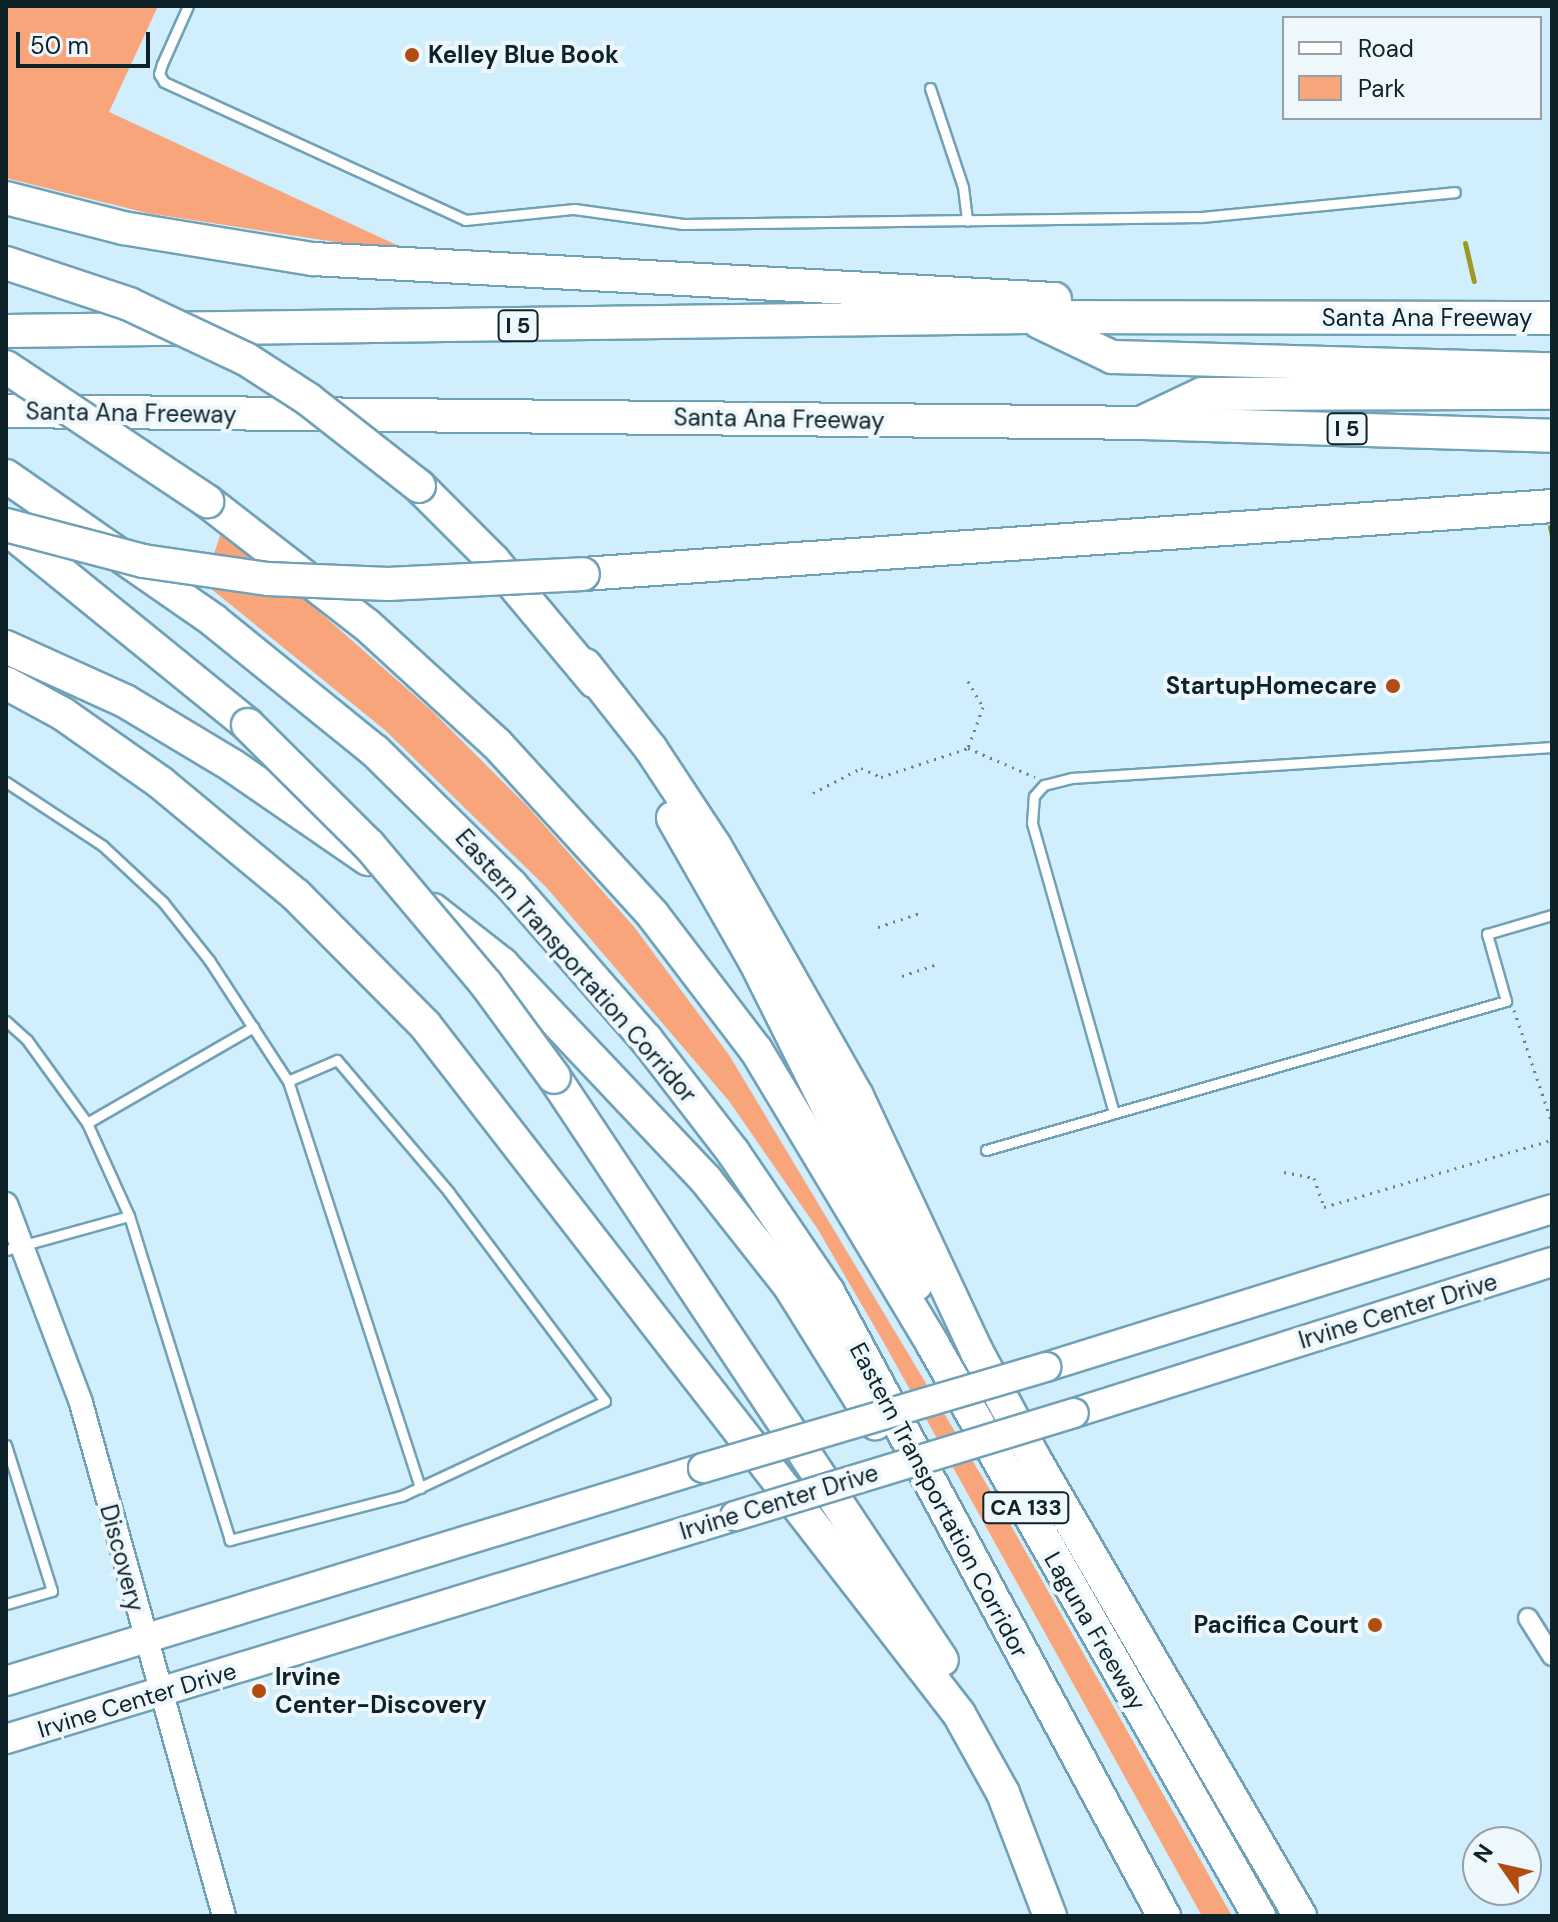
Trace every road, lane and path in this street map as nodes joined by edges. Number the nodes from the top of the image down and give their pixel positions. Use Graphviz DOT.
graph roads {
  1 [pos="188,6"];
  2 [pos="930,88"];
  3 [pos="1455,192"];
  4 [pos="6,198"];
  5 [pos="967,221"];
  6 [pos="6,263"];
  7 [pos="1029,317"];
  8 [pos="1115,318"];
  9 [pos="1552,318"];
  10 [pos="6,331"];
  11 [pos="6,367"];
  12 [pos="1552,369"];
  13 [pos="1552,393"];
  14 [pos="6,411"];
  15 [pos="1143,423"];
  16 [pos="1552,436"];
  17 [pos="6,476"];
  18 [pos="1552,506"];
  19 [pos="11,531"];
  20 [pos="6,647"];
  21 [pos="585,665"];
  22 [pos="968,681"];
  23 [pos="6,683"];
  24 [pos="1552,747"];
  25 [pos="968,748"];
  26 [pos="6,782"];
  27 [pos="1044,785"];
  28 [pos="813,793"];
  29 [pos="923,912"];
  30 [pos="1552,915"];
  31 [pos="878,927"];
  32 [pos="939,963"];
  33 [pos="902,976"];
  34 [pos="1506,1001"];
  35 [pos="6,1021"];
  36 [pos="253,1027"];
  37 [pos="288,1081"];
  38 [pos="1114,1113"];
  39 [pos="1552,1121"];
  40 [pos="87,1123"];
  41 [pos="1552,1140"];
  42 [pos="986,1150"];
  43 [pos="1284,1172"];
  44 [pos="6,1204"];
  45 [pos="1552,1209"];
  46 [pos="129,1216"];
  47 [pos="15,1247"];
  48 [pos="1552,1262"];
  49 [pos="933,1345"];
  50 [pos="6,1445"];
  51 [pos="420,1488"];
  52 [pos="6,1603"];
  53 [pos="1528,1618"];
  54 [pos="145,1641"];
  55 [pos="1552,1656"];
  56 [pos="1034,1679"];
  57 [pos="6,1681"];
  58 [pos="162,1693"];
  59 [pos="6,1739"];
  60 [pos="224,1916"];
  61 [pos="1051,1916"];
  62 [pos="1164,1916"];
  63 [pos="1259,1916"];
  64 [pos="1300,1916"];
  1 -- 5 [label="lane"];
  2 -- 5 [label="lane"];
  3 -- 5 [label="lane"];
  4 -- 8 [label="highway"];
  6 -- 21 [label="highway, bridge"];
  7 -- 8 [label="highway, Santa Ana Freeway / I 5"];
  7 -- 10 [label="highway, Santa Ana Freeway / I 5"];
  7 -- 12 [label="highway"];
  8 -- 9 [label="highway, Santa Ana Freeway / I 5"];
  11 -- 49 [label="highway, bridge"];
  13 -- 15 [label="highway"];
  14 -- 15 [label="highway, Santa Ana Freeway / I 5"];
  15 -- 16 [label="highway, Santa Ana Freeway / I 5"];
  17 -- 56 [label="highway, Eastern Transportation Corridor"];
  18 -- 19 [label="highway, bridge"];
  19 -- 61 [label="highway, bridge"];
  20 -- 56 [label="highway"];
  21 -- 49 [label="highway"];
  21 -- 64 [label="highway"];
  22 -- 25 [label="path"];
  23 -- 61 [label="highway"];
  24 -- 27 [label="lane"];
  25 -- 27 [label="path"];
  25 -- 28 [label="path"];
  26 -- 36 [label="lane"];
  27 -- 38 [label="lane"];
  29 -- 31 [label="path"];
  30 -- 34 [label="lane"];
  32 -- 33 [label="path"];
  34 -- 38 [label="lane"];
  34 -- 39 [label="path"];
  35 -- 40 [label="lane"];
  36 -- 37 [label="lane"];
  36 -- 40 [label="lane"];
  37 -- 51 [label="lane"];
  37 -- 51 [label="lane"];
  38 -- 42 [label="lane"];
  40 -- 46 [label="lane"];
  41 -- 43 [label="path"];
  44 -- 47 [label="street, Discovery"];
  45 -- 54 [label="main road, Irvine Center Drive, bridge"];
  46 -- 47 [label="lane"];
  46 -- 51 [label="lane"];
  47 -- 54 [label="street, Discovery"];
  48 -- 58 [label="main road, Irvine Center Drive, bridge"];
  49 -- 63 [label="highway, Laguna Freeway / CA 133"];
  50 -- 52 [label="lane"];
  53 -- 55 [label="street"];
  54 -- 57 [label="main road, Irvine Center Drive"];
  54 -- 58 [label="street, Discovery"];
  56 -- 62 [label="highway"];
  58 -- 59 [label="main road, Irvine Center Drive"];
  58 -- 60 [label="street, Discovery"];
}
